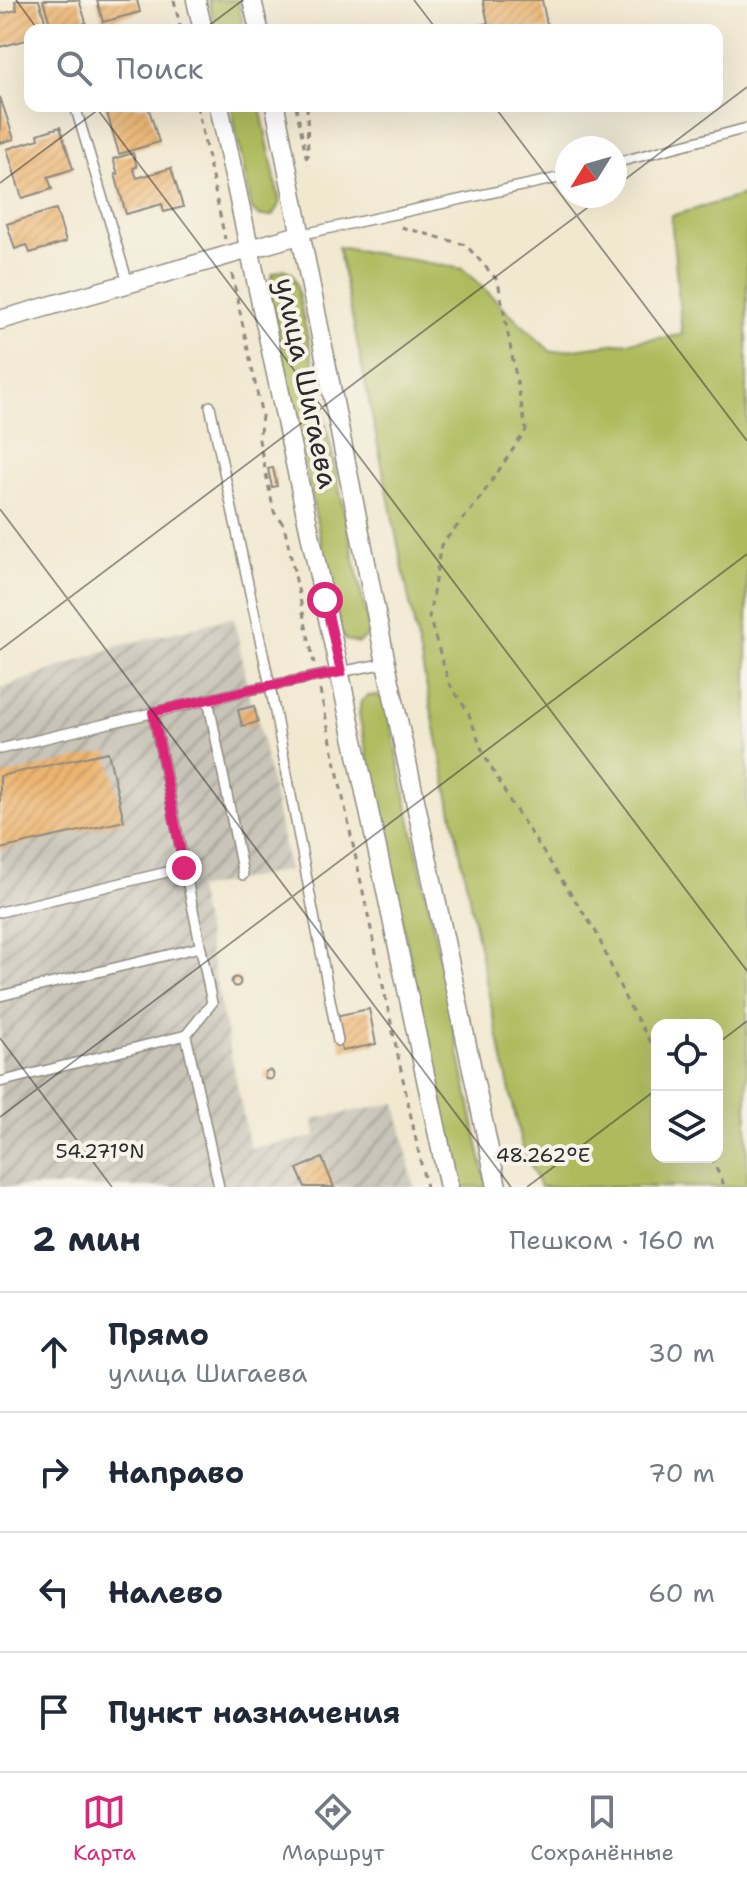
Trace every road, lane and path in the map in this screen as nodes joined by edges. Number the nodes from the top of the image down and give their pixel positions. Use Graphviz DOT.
graph roads {
  1 [pos="174,0"];
  2 [pos="196,0"];
  3 [pos="252,0"];
  4 [pos="180,24"];
  5 [pos="202,24"];
  6 [pos="258,24"];
  7 [pos="77,112"];
  8 [pos="198,112"];
  9 [pos="220,112"];
  10 [pos="276,112"];
  11 [pos="297,112"];
  12 [pos="307,112"];
  13 [pos="747,128"];
  14 [pos="627,160"];
  15 [pos="555,179"];
  16 [pos="375,219"];
  17 [pos="299,235"];
  18 [pos="250,248"];
  19 [pos="228,254"];
  20 [pos="128,283"];
  21 [pos="0,320"];
  22 [pos="210,406"];
  23 [pos="386,663"];
  24 [pos="341,672"];
  25 [pos="317,676"];
  26 [pos="270,686"];
  27 [pos="208,699"];
  28 [pos="153,712"];
  29 [pos="0,749"];
  30 [pos="184,868"];
  31 [pos="243,875"];
  32 [pos="0,912"];
  33 [pos="200,947"];
  34 [pos="0,996"];
  35 [pos="186,1035"];
  36 [pos="338,1041"];
  37 [pos="651,1043"];
  38 [pos="0,1082"];
  39 [pos="714,1163"];
  40 [pos="219,1187"];
  41 [pos="426,1187"];
  42 [pos="449,1187"];
  43 [pos="497,1187"];
  44 [pos="725,1187"];
  1 -- 4 [label="path"];
  2 -- 5 [label="street"];
  3 -- 6 [label="street"];
  7 -- 20 [label="lane"];
  8 -- 19 [label="path"];
  9 -- 18 [label="street, улица Шигаева"];
  10 -- 17 [label="street"];
  11 -- 12 [label="path"];
  13 -- 14 [label="lane"];
  15 -- 16 [label="lane"];
  16 -- 17 [label="lane"];
  16 -- 37 [label="path"];
  17 -- 18 [label="street"];
  17 -- 23 [label="street"];
  18 -- 19 [label="street"];
  18 -- 24 [label="street, улица Шигаева"];
  19 -- 20 [label="street"];
  19 -- 25 [label="path"];
  20 -- 21 [label="street"];
  22 -- 26 [label="lane"];
  23 -- 24 [label="lane"];
  23 -- 43 [label="street"];
  24 -- 25 [label="lane"];
  24 -- 42 [label="street, улица Шигаева"];
  25 -- 26 [label="lane"];
  25 -- 41 [label="path"];
  26 -- 27 [label="lane"];
  26 -- 36 [label="lane"];
  27 -- 28 [label="lane"];
  27 -- 31 [label="lane"];
  28 -- 29 [label="lane"];
  28 -- 30 [label="lane"];
  30 -- 32 [label="lane"];
  30 -- 33 [label="lane"];
  33 -- 34 [label="lane"];
  33 -- 35 [label="lane"];
  35 -- 38 [label="lane"];
  35 -- 40 [label="lane"];
  39 -- 44 [label="path"];
}
